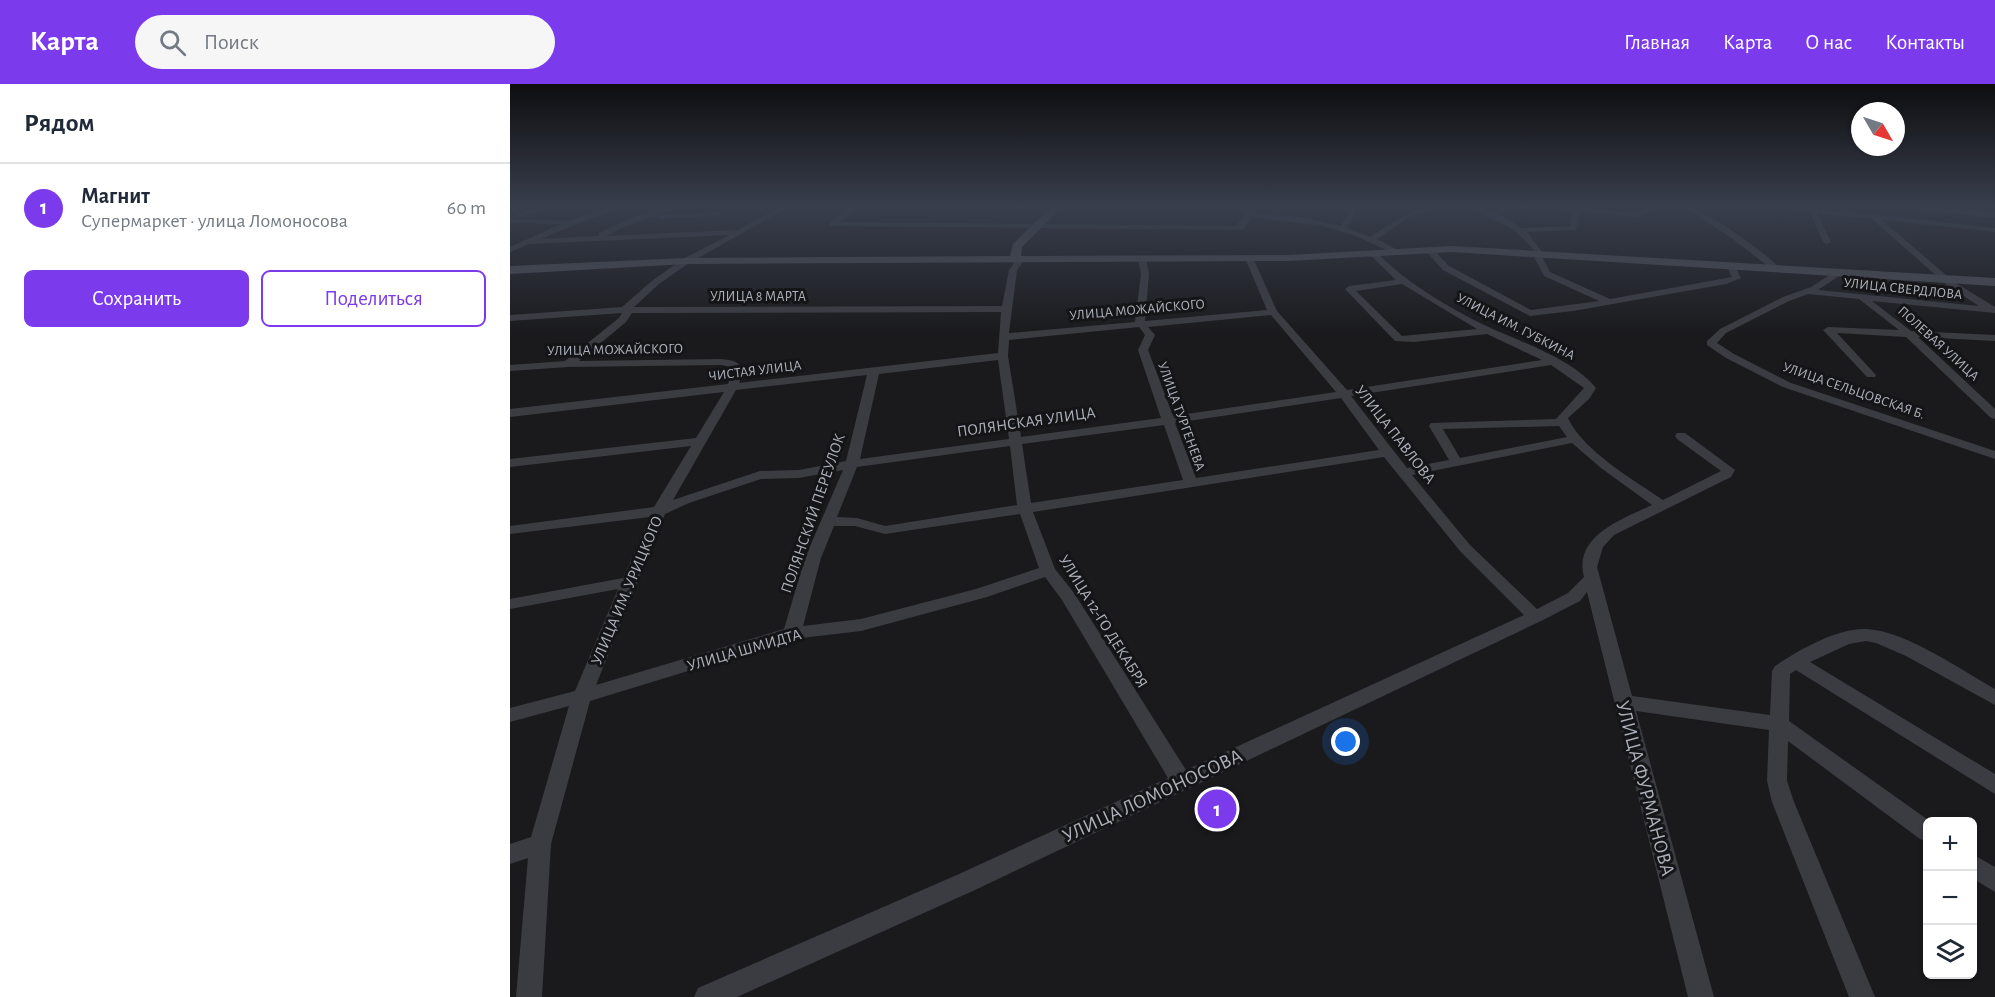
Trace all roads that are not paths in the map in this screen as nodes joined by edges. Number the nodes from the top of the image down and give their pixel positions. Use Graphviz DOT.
graph roads {
  1 [pos="1428,249"];
  2 [pos="707,250"];
  3 [pos="1016,250"];
  4 [pos="1393,250"];
  5 [pos="1407,250"];
  6 [pos="1445,250"];
  7 [pos="1535,250"];
  8 [pos="1752,250"];
  9 [pos="1911,250"];
  10 [pos="1371,252"];
  11 [pos="1538,253"];
  12 [pos="1142,258"];
  13 [pos="1249,258"];
  14 [pos="1017,259"];
  15 [pos="686,261"];
  16 [pos="1730,266"];
  17 [pos="1776,268"];
  18 [pos="510,270"];
  19 [pos="1839,272"];
  20 [pos="1946,279"];
  21 [pos="1404,281"];
  22 [pos="1995,282"];
  23 [pos="1809,292"];
  24 [pos="1861,297"];
  25 [pos="1607,301"];
  26 [pos="1006,309"];
  27 [pos="625,310"];
  28 [pos="1994,311"];
  29 [pos="1273,312"];
  30 [pos="510,318"];
  31 [pos="1140,323"];
  32 [pos="1489,330"];
  33 [pos="1909,335"];
  34 [pos="1004,337"];
  35 [pos="1995,338"];
  36 [pos="1004,356"];
  37 [pos="1551,362"];
  38 [pos="568,364"];
  39 [pos="510,368"];
  40 [pos="874,370"];
  41 [pos="1871,375"];
  42 [pos="732,388"];
  43 [pos="1344,394"];
  44 [pos="510,413"];
  45 [pos="1995,415"];
  46 [pos="1166,420"];
  47 [pos="1562,422"];
  48 [pos="1681,436"];
  49 [pos="1575,439"];
  50 [pos="699,441"];
  51 [pos="1015,441"];
  52 [pos="1387,453"];
  53 [pos="1995,455"];
  54 [pos="510,463"];
  55 [pos="1456,463"];
  56 [pos="852,464"];
  57 [pos="1404,473"];
  58 [pos="1191,484"];
  59 [pos="1662,505"];
  60 [pos="1025,509"];
  61 [pos="659,511"];
  62 [pos="828,521"];
  63 [pos="510,530"];
  64 [pos="1048,570"];
  65 [pos="1590,580"];
  66 [pos="628,582"];
  67 [pos="510,604"];
  68 [pos="1535,617"];
  69 [pos="792,633"];
  70 [pos="1795,661"];
  71 [pos="582,696"];
  72 [pos="1995,698"];
  73 [pos="1623,702"];
  74 [pos="510,715"];
  75 [pos="1779,724"];
  76 [pos="1181,781"];
  77 [pos="1995,785"];
  78 [pos="1923,828"];
  79 [pos="540,844"];
  80 [pos="510,854"];
  81 [pos="1977,868"];
  82 [pos="1995,881"];
  83 [pos="529,997"];
  84 [pos="707,997"];
  85 [pos="1701,997"];
  86 [pos="1862,997"];
  1 -- 25 [label="street"];
  2 -- 15 [label="street"];
  3 -- 14 [label="main road"];
  4 -- 5 [label="main road"];
  4 -- 10 [label="main road"];
  6 -- 11 [label="main road"];
  7 -- 11 [label="street"];
  8 -- 17 [label="street"];
  9 -- 20 [label="street"];
  10 -- 13 [label="main road"];
  10 -- 21 [label="street, УЛИЦА ИМ. ГУБКИНА"];
  11 -- 16 [label="main road"];
  11 -- 25 [label="street"];
  12 -- 13 [label="main road"];
  12 -- 14 [label="main road"];
  12 -- 31 [label="street, УЛИЦА ТУРГЕНЕВА"];
  13 -- 29 [label="street, УЛИЦА ПАВЛОВА"];
  14 -- 15 [label="main road"];
  14 -- 26 [label="street, УЛИЦА 12-ГО ДЕКАБРЯ"];
  15 -- 18 [label="main road"];
  15 -- 27 [label="street"];
  16 -- 17 [label="main road"];
  16 -- 25 [label="street"];
  17 -- 19 [label="main road"];
  19 -- 20 [label="main road"];
  19 -- 23 [label="street, УЛИЦА СЕЛЬЦОВСКАЯ Б."];
  20 -- 22 [label="main road"];
  20 -- 28 [label="street"];
  21 -- 32 [label="street, УЛИЦА ИМ. ГУБКИНА"];
  21 -- 32 [label="street"];
  23 -- 24 [label="street, УЛИЦА СВЕРДЛОВА"];
  23 -- 53 [label="street, УЛИЦА СЕЛЬЦОВСКАЯ Б."];
  24 -- 28 [label="street, УЛИЦА СВЕРДЛОВА"];
  24 -- 33 [label="street, ПОЛЕВАЯ УЛИЦА"];
  26 -- 27 [label="street, УЛИЦА 8 МАРТА"];
  26 -- 34 [label="street, УЛИЦА 12-ГО ДЕКАБРЯ"];
  27 -- 30 [label="street, УЛИЦА 8 МАРТА"];
  27 -- 38 [label="street"];
  29 -- 31 [label="street, УЛИЦА МОЖАЙСКОГО"];
  29 -- 43 [label="street, УЛИЦА ПАВЛОВА"];
  31 -- 34 [label="street, УЛИЦА МОЖАЙСКОГО"];
  31 -- 46 [label="street, УЛИЦА ТУРГЕНЕВА"];
  32 -- 37 [label="street, УЛИЦА ИМ. ГУБКИНА"];
  33 -- 35 [label="street"];
  33 -- 41 [label="street"];
  33 -- 45 [label="street, ПОЛЕВАЯ УЛИЦА"];
  34 -- 36 [label="street, УЛИЦА 12-ГО ДЕКАБРЯ"];
  36 -- 40 [label="street, ЧИСТАЯ УЛИЦА"];
  36 -- 51 [label="street, УЛИЦА 12-ГО ДЕКАБРЯ"];
  37 -- 43 [label="street, ПОЛЯНСКАЯ УЛИЦА"];
  37 -- 47 [label="street, УЛИЦА ИМ. ГУБКИНА"];
  38 -- 39 [label="street, УЛИЦА МОЖАЙСКОГО"];
  38 -- 42 [label="street, УЛИЦА МОЖАЙСКОГО"];
  40 -- 42 [label="street, ЧИСТАЯ УЛИЦА"];
  40 -- 56 [label="street, ПОЛЯНСКИЙ ПЕРЕУЛОК"];
  42 -- 44 [label="street, ЧИСТАЯ УЛИЦА"];
  42 -- 50 [label="street, УЛИЦА ИМ. УРИЦКОГО"];
  43 -- 46 [label="street, ПОЛЯНСКАЯ УЛИЦА"];
  43 -- 52 [label="street, УЛИЦА ПАВЛОВА"];
  46 -- 51 [label="street, ПОЛЯНСКАЯ УЛИЦА"];
  46 -- 58 [label="street, УЛИЦА ТУРГЕНЕВА"];
  47 -- 49 [label="street"];
  47 -- 55 [label="street"];
  48 -- 59 [label="street"];
  49 -- 55 [label="street"];
  49 -- 59 [label="street"];
  50 -- 54 [label="street"];
  50 -- 61 [label="street, УЛИЦА ИМ. УРИЦКОГО"];
  51 -- 56 [label="street, ПОЛЯНСКАЯ УЛИЦА"];
  51 -- 60 [label="street, УЛИЦА 12-ГО ДЕКАБРЯ"];
  52 -- 57 [label="street, УЛИЦА ПАВЛОВА"];
  52 -- 58 [label="street"];
  55 -- 57 [label="street"];
  56 -- 61 [label="street, ПОЛЯНСКАЯ УЛИЦА"];
  56 -- 62 [label="street, ПОЛЯНСКИЙ ПЕРЕУЛОК"];
  57 -- 68 [label="street, УЛИЦА ПАВЛОВА"];
  58 -- 60 [label="street"];
  59 -- 65 [label="street"];
  60 -- 62 [label="street"];
  60 -- 64 [label="street, УЛИЦА 12-ГО ДЕКАБРЯ"];
  61 -- 63 [label="street, ПОЛЯНСКАЯ УЛИЦА"];
  61 -- 66 [label="street, УЛИЦА ИМ. УРИЦКОГО"];
  62 -- 69 [label="street, ПОЛЯНСКИЙ ПЕРЕУЛОК"];
  64 -- 69 [label="street, УЛИЦА ШМИДТА"];
  64 -- 76 [label="street, УЛИЦА 12-ГО ДЕКАБРЯ"];
  65 -- 68 [label="street, УЛИЦА ЛОМОНОСОВА"];
  65 -- 73 [label="street, УЛИЦА ФУРМАНОВА"];
  66 -- 67 [label="street"];
  66 -- 71 [label="street, УЛИЦА ИМ. УРИЦКОГО"];
  68 -- 76 [label="street, УЛИЦА ЛОМОНОСОВА"];
  69 -- 71 [label="street, УЛИЦА ШМИДТА"];
  70 -- 72 [label="street"];
  70 -- 75 [label="street"];
  70 -- 77 [label="street"];
  71 -- 74 [label="street, УЛИЦА ШМИДТА"];
  71 -- 79 [label="street, УЛИЦА ИМ. УРИЦКОГО"];
  73 -- 75 [label="street"];
  73 -- 85 [label="street, УЛИЦА ФУРМАНОВА"];
  75 -- 78 [label="street"];
  75 -- 86 [label="street"];
  76 -- 84 [label="street, УЛИЦА ЛОМОНОСОВА"];
  79 -- 80 [label="street"];
  79 -- 83 [label="street, УЛИЦА ИМ. УРИЦКОГО"];
  81 -- 82 [label="street"];
}
